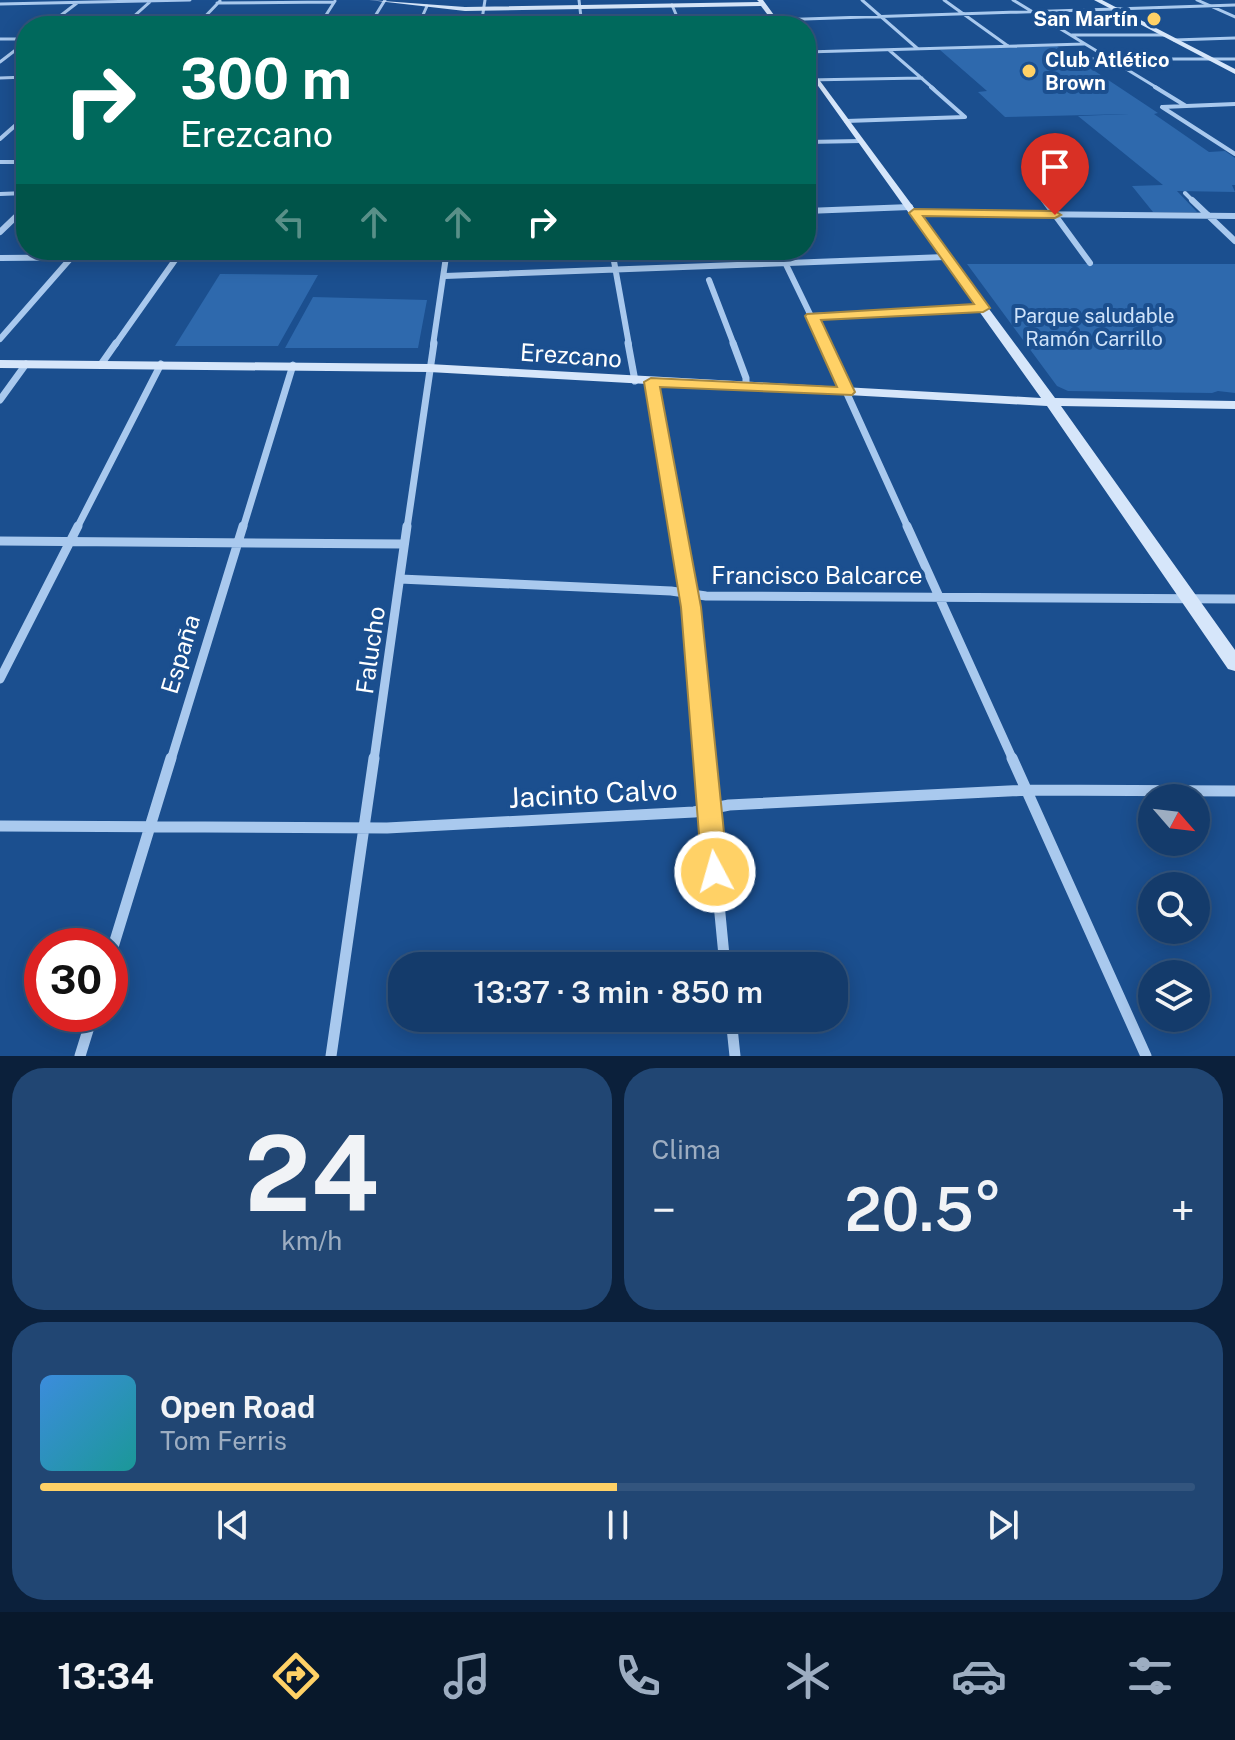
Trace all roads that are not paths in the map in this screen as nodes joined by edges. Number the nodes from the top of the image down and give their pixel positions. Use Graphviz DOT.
graph roads {
  1 [pos="14,0"];
  2 [pos="151,0"];
  3 [pos="190,0"];
  4 [pos="372,0"];
  5 [pos="485,0"];
  6 [pos="862,0"];
  7 [pos="944,0"];
  8 [pos="1013,0"];
  9 [pos="1097,0"];
  10 [pos="1197,0"];
  11 [pos="80,1"];
  12 [pos="335,1"];
  13 [pos="384,1"];
  14 [pos="219,2"];
  15 [pos="692,2"];
  16 [pos="761,2"];
  17 [pos="579,3"];
  18 [pos="7,4"];
  19 [pos="672,5"];
  20 [pos="1235,5"];
  21 [pos="427,6"];
  22 [pos="1211,6"];
  23 [pos="0,7"];
  24 [pos="483,9"];
  25 [pos="1115,9"];
  26 [pos="1033,12"];
  27 [pos="964,14"];
  28 [pos="60,16"];
  29 [pos="134,16"];
  30 [pos="325,16"];
  31 [pos="422,16"];
  32 [pos="482,16"];
  33 [pos="677,16"];
  34 [pos="880,17"];
  35 [pos="1235,17"];
  36 [pos="816,21"];
  37 [pos="1071,35"];
  38 [pos="1164,35"];
  39 [pos="1235,38"];
  40 [pos="1174,40"];
  41 [pos="1084,44"];
  42 [pos="1008,46"];
  43 [pos="16,49"];
  44 [pos="918,49"];
  45 [pos="889,50"];
  46 [pos="816,52"];
  47 [pos="1080,59"];
  48 [pos="1109,59"];
  49 [pos="1235,59"];
  50 [pos="1212,60"];
  51 [pos="0,62"];
  52 [pos="1235,72"];
  53 [pos="922,78"];
  54 [pos="816,80"];
  55 [pos="816,85"];
  56 [pos="1235,104"];
  57 [pos="1186,106"];
  58 [pos="846,121"];
  59 [pos="861,141"];
  60 [pos="816,142"];
  61 [pos="1235,154"];
  62 [pos="1036,188"];
  63 [pos="1185,193"];
  64 [pos="912,210"];
  65 [pos="816,211"];
  66 [pos="1055,215"];
  67 [pos="1208,215"];
  68 [pos="1235,216"];
  69 [pos="16,217"];
  70 [pos="0,232"];
  71 [pos="1235,241"];
  72 [pos="945,257"];
  73 [pos="70,260"];
  74 [pos="176,260"];
  75 [pos="446,260"];
  76 [pos="613,260"];
  77 [pos="784,262"];
  78 [pos="1090,263"];
  79 [pos="614,270"];
  80 [pos="445,276"];
  81 [pos="709,280"];
  82 [pos="983,308"];
  83 [pos="812,316"];
  84 [pos="0,339"];
  85 [pos="102,363"];
  86 [pos="0,364"];
  87 [pos="26,364"];
  88 [pos="161,364"];
  89 [pos="293,365"];
  90 [pos="429,368"];
  91 [pos="635,381"];
  92 [pos="651,382"];
  93 [pos="746,387"];
  94 [pos="847,392"];
  95 [pos="0,400"];
  96 [pos="1051,403"];
  97 [pos="1232,407"];
  98 [pos="0,541"];
  99 [pos="70,541"];
  100 [pos="239,541"];
  101 [pos="403,544"];
  102 [pos="400,579"];
  103 [pos="688,593"];
  104 [pos="939,596"];
  105 [pos="1235,599"];
  106 [pos="1190,600"];
  107 [pos="1235,664"];
  108 [pos="0,679"];
  109 [pos="1029,790"];
  110 [pos="1235,791"];
  111 [pos="709,809"];
  112 [pos="150,825"];
  113 [pos="0,826"];
  114 [pos="366,827"];
  115 [pos="119,928"];
  116 [pos="724,952"];
  117 [pos="87,1032"];
  118 [pos="732,1032"];
  119 [pos="80,1056"];
  120 [pos="331,1056"];
  121 [pos="735,1056"];
  122 [pos="1146,1056"];
  1 -- 18 [label="street"];
  2 -- 3 [label="street"];
  2 -- 11 [label="street"];
  2 -- 29 [label="street"];
  4 -- 13 [label="street"];
  5 -- 24 [label="street"];
  6 -- 34 [label="street"];
  7 -- 27 [label="street"];
  8 -- 26 [label="street"];
  9 -- 25 [label="street"];
  10 -- 22 [label="street"];
  11 -- 18 [label="street"];
  11 -- 28 [label="street"];
  12 -- 14 [label="street"];
  12 -- 30 [label="street"];
  13 -- 21 [label="street"];
  15 -- 16 [label="street"];
  15 -- 19 [label="street"];
  17 -- 19 [label="street"];
  17 -- 24 [label="street"];
  18 -- 23 [label="street"];
  19 -- 33 [label="street"];
  20 -- 22 [label="street"];
  21 -- 24 [label="street"];
  21 -- 31 [label="street"];
  22 -- 25 [label="street"];
  22 -- 35 [label="street"];
  24 -- 32 [label="street"];
  25 -- 26 [label="street"];
  25 -- 38 [label="street"];
  26 -- 27 [label="street"];
  26 -- 37 [label="street"];
  27 -- 34 [label="street"];
  27 -- 42 [label="street"];
  34 -- 36 [label="street"];
  34 -- 44 [label="street"];
  37 -- 38 [label="street"];
  37 -- 41 [label="street"];
  38 -- 40 [label="street"];
  39 -- 40 [label="street"];
  40 -- 50 [label="street"];
  41 -- 42 [label="street"];
  41 -- 48 [label="street"];
  42 -- 44 [label="street"];
  43 -- 51 [label="street"];
  44 -- 45 [label="street"];
  45 -- 46 [label="street"];
  45 -- 53 [label="street"];
  47 -- 48 [label="street"];
  48 -- 50 [label="street"];
  48 -- 57 [label="street"];
  49 -- 50 [label="street"];
  50 -- 52 [label="street"];
  53 -- 54 [label="street"];
  53 -- 58 [label="street"];
  55 -- 58 [label="street"];
  56 -- 57 [label="street"];
  57 -- 61 [label="street"];
  58 -- 59 [label="street"];
  59 -- 60 [label="street"];
  59 -- 64 [label="street"];
  62 -- 66 [label="street"];
  63 -- 67 [label="street"];
  64 -- 65 [label="street"];
  64 -- 66 [label="street"];
  64 -- 72 [label="street"];
  66 -- 67 [label="street"];
  66 -- 78 [label="street"];
  67 -- 68 [label="street"];
  67 -- 71 [label="street"];
  69 -- 70 [label="street"];
  72 -- 77 [label="street"];
  72 -- 82 [label="street"];
  73 -- 84 [label="street"];
  74 -- 85 [label="street"];
  75 -- 80 [label="street, Falucho"];
  76 -- 79 [label="street"];
  77 -- 79 [label="street"];
  77 -- 83 [label="street"];
  79 -- 80 [label="street"];
  79 -- 91 [label="street"];
  80 -- 90 [label="street, Falucho"];
  81 -- 93 [label="street"];
  82 -- 83 [label="street"];
  82 -- 96 [label="street"];
  83 -- 94 [label="street"];
  85 -- 87 [label="street, Erezcano"];
  85 -- 88 [label="street, Erezcano"];
  86 -- 87 [label="street, Erezcano"];
  87 -- 95 [label="street"];
  88 -- 89 [label="street, Erezcano"];
  88 -- 99 [label="street"];
  89 -- 90 [label="street, Erezcano"];
  89 -- 100 [label="street, España"];
  90 -- 91 [label="street, Erezcano"];
  90 -- 101 [label="street, Falucho"];
  91 -- 92 [label="street, Erezcano"];
  92 -- 93 [label="street, Erezcano"];
  92 -- 103 [label="street"];
  93 -- 94 [label="street, Erezcano"];
  94 -- 96 [label="street, Erezcano"];
  94 -- 104 [label="street"];
  96 -- 97 [label="street, Erezcano"];
  96 -- 106 [label="street"];
  98 -- 99 [label="street"];
  99 -- 100 [label="street"];
  99 -- 108 [label="street"];
  100 -- 101 [label="street"];
  100 -- 112 [label="street, España"];
  101 -- 102 [label="street, Falucho"];
  102 -- 103 [label="street, Francisco Balcarce"];
  102 -- 114 [label="street, Falucho"];
  103 -- 104 [label="street, Francisco Balcarce"];
  103 -- 111 [label="street"];
  104 -- 106 [label="street, Francisco Balcarce"];
  104 -- 109 [label="street"];
  105 -- 106 [label="street, Francisco Balcarce"];
  106 -- 107 [label="street"];
  109 -- 110 [label="street, Jacinto Calvo"];
  109 -- 111 [label="street, Jacinto Calvo"];
  109 -- 122 [label="street"];
  111 -- 114 [label="street, Jacinto Calvo"];
  111 -- 116 [label="street"];
  112 -- 113 [label="street, Jacinto Calvo"];
  112 -- 114 [label="street, Jacinto Calvo"];
  112 -- 115 [label="street, España"];
  114 -- 120 [label="street, Falucho"];
  117 -- 119 [label="street"];
  118 -- 121 [label="street"];
}
